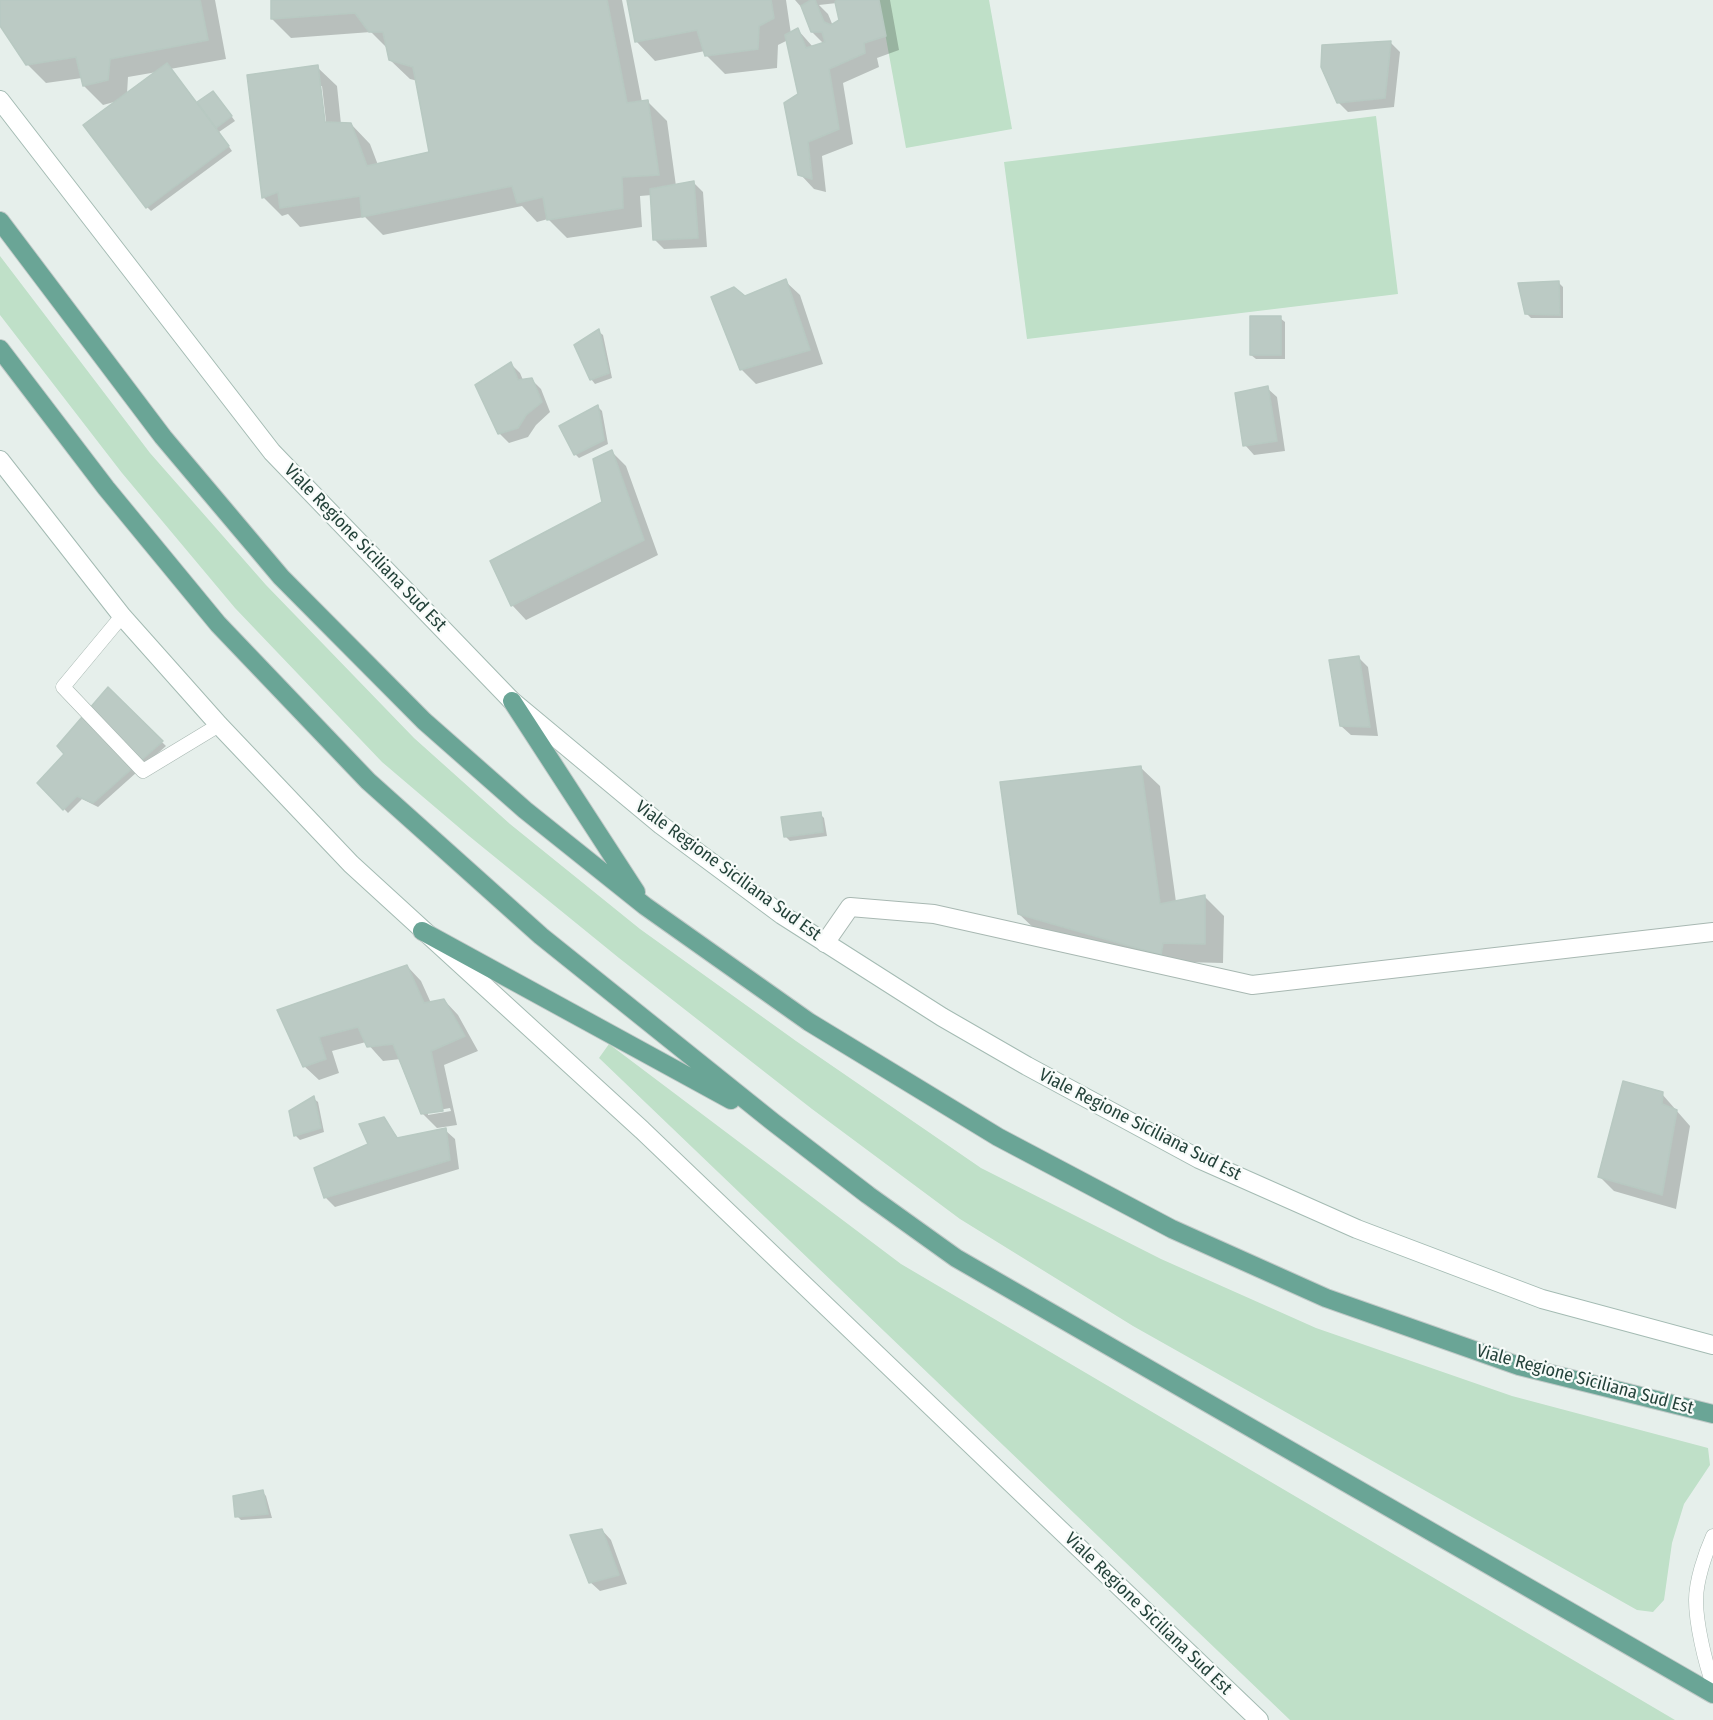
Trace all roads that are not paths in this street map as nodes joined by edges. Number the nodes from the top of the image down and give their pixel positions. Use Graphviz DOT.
graph roads {
  1 [pos="0,100"];
  2 [pos="0,221"];
  3 [pos="0,349"];
  4 [pos="0,460"];
  5 [pos="122,616"];
  6 [pos="512,701"];
  7 [pos="219,725"];
  8 [pos="645,906"];
  9 [pos="422,931"];
  10 [pos="1713,932"];
  11 [pos="825,943"];
  12 [pos="773,1122"];
  13 [pos="1713,1345"];
  14 [pos="1713,1414"];
  15 [pos="1713,1536"];
  16 [pos="1713,1684"];
  17 [pos="1713,1694"];
  18 [pos="1259,1720"];
  1 -- 6 [label="street, Viale Regione Siciliana Sud Est"];
  2 -- 8 [label="main road, Viale Regione Siciliana Sud Est"];
  3 -- 12 [label="main road"];
  4 -- 5 [label="street, Viale Regione Siciliana Sud Est"];
  5 -- 7 [label="street, Viale Regione Siciliana Sud Est"];
  5 -- 7 [label="lane"];
  6 -- 8 [label="main road"];
  6 -- 11 [label="street, Viale Regione Siciliana Sud Est"];
  7 -- 9 [label="street, Viale Regione Siciliana Sud Est"];
  8 -- 14 [label="main road, Viale Regione Siciliana Sud Est"];
  9 -- 12 [label="main road"];
  9 -- 18 [label="street, Viale Regione Siciliana Sud Est"];
  10 -- 11 [label="street"];
  11 -- 13 [label="street, Viale Regione Siciliana Sud Est"];
  12 -- 17 [label="main road"];
  15 -- 16 [label="lane"];
}
